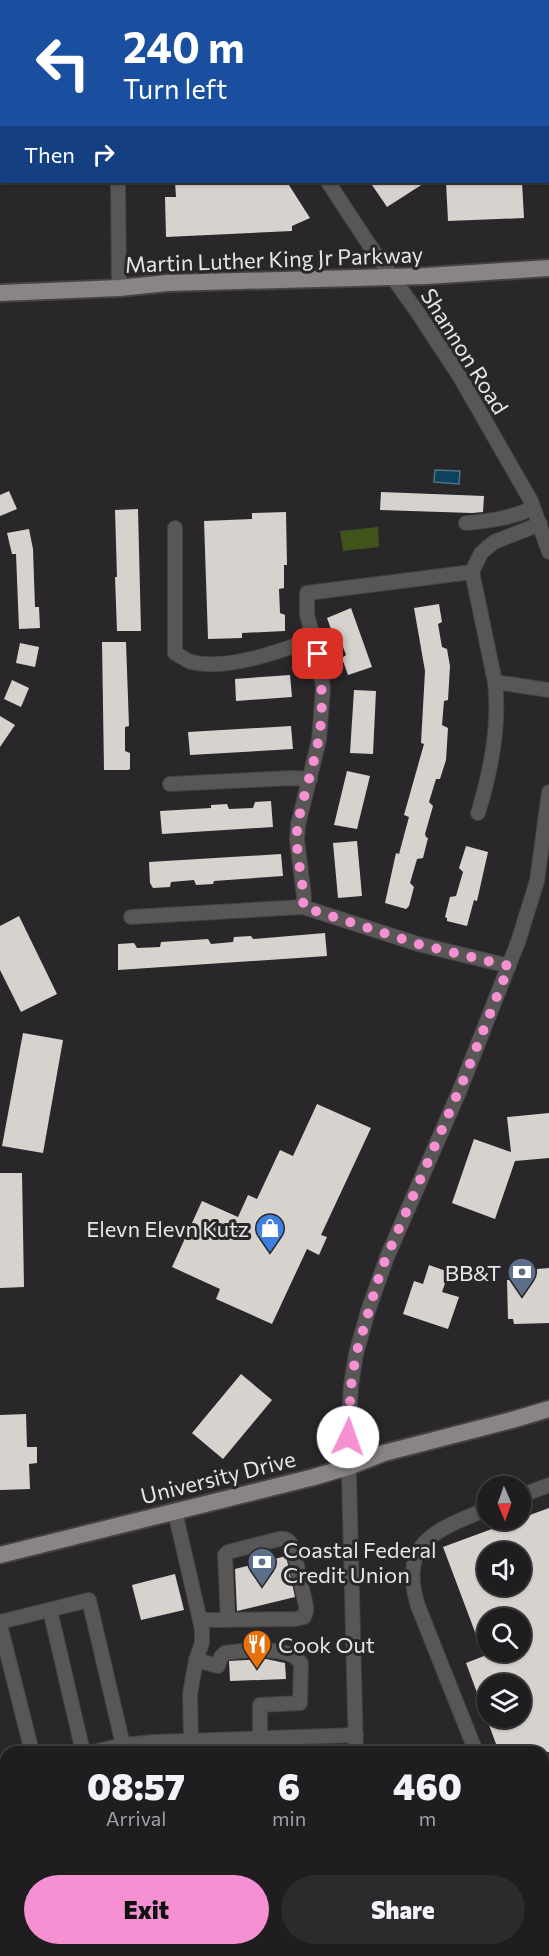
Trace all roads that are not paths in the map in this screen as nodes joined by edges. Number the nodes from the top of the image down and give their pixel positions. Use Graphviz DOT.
graph roads {
  1 [pos="118,183"];
  2 [pos="329,183"];
  3 [pos="549,268"];
  4 [pos="393,277"];
  5 [pos="119,288"];
  6 [pos="0,292"];
  7 [pos="533,508"];
  8 [pos="466,522"];
  9 [pos="540,524"];
  10 [pos="176,528"];
  11 [pos="549,552"];
  12 [pos="472,572"];
  13 [pos="314,639"];
  14 [pos="495,682"];
  15 [pos="549,690"];
  16 [pos="310,779"];
  17 [pos="170,784"];
  18 [pos="549,792"];
  19 [pos="478,813"];
  20 [pos="303,907"];
  21 [pos="131,917"];
  22 [pos="509,966"];
  23 [pos="549,1409"];
  24 [pos="348,1467"];
  25 [pos="549,1485"];
  26 [pos="531,1492"];
  27 [pos="175,1512"];
  28 [pos="477,1513"];
  29 [pos="0,1555"];
  30 [pos="50,1610"];
  31 [pos="200,1620"];
  32 [pos="228,1620"];
  33 [pos="0,1623"];
  34 [pos="196,1660"];
  35 [pos="356,1735"];
  36 [pos="260,1738"];
  37 [pos="191,1740"];
  38 [pos="123,1745"];
  39 [pos="31,1746"];
  40 [pos="82,1746"];
  41 [pos="119,1746"];
  42 [pos="356,1746"];
  43 [pos="474,1746"];
  1 -- 5 [label="street"];
  2 -- 4 [label="street, Shannon Road"];
  3 -- 4 [label="main road, Martin Luther King Jr Parkway"];
  4 -- 5 [label="main road, Martin Luther King Jr Parkway"];
  4 -- 7 [label="street, Shannon Road"];
  5 -- 6 [label="main road, Martin Luther King Jr Parkway"];
  7 -- 8 [label="street"];
  7 -- 9 [label="street, Shannon Road"];
  9 -- 11 [label="street, Shannon Road"];
  9 -- 12 [label="street"];
  10 -- 13 [label="street"];
  12 -- 13 [label="street"];
  12 -- 14 [label="street"];
  13 -- 16 [label="street"];
  14 -- 15 [label="street"];
  14 -- 19 [label="street"];
  16 -- 17 [label="street"];
  16 -- 20 [label="street"];
  18 -- 22 [label="street"];
  20 -- 21 [label="street"];
  20 -- 22 [label="street"];
  22 -- 24 [label="street"];
  23 -- 24 [label="main road, University Drive"];
  24 -- 27 [label="main road, University Drive"];
  24 -- 35 [label="street"];
  25 -- 26 [label="street"];
  27 -- 29 [label="main road, University Drive"];
  27 -- 31 [label="street"];
  28 -- 43 [label="street"];
  30 -- 33 [label="street"];
  30 -- 38 [label="street"];
  30 -- 40 [label="street"];
  31 -- 32 [label="street"];
  31 -- 34 [label="street"];
  32 -- 32 [label="street"];
  33 -- 39 [label="street"];
  34 -- 36 [label="street"];
  34 -- 37 [label="street"];
  35 -- 36 [label="street"];
  35 -- 42 [label="street"];
  36 -- 37 [label="street"];
  37 -- 38 [label="street"];
  38 -- 41 [label="street"];
}
